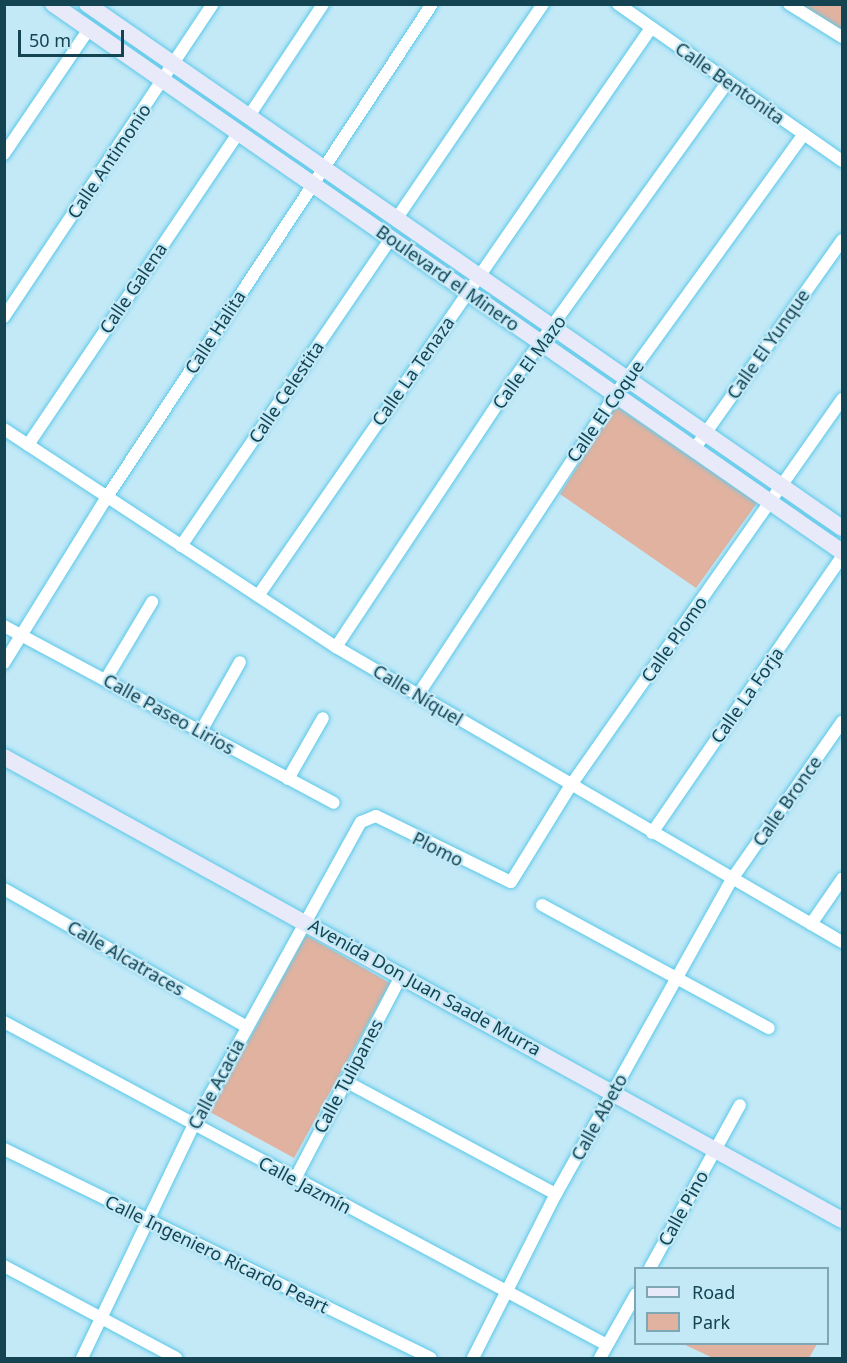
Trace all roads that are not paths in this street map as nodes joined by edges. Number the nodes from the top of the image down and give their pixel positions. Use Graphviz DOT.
graph roads {
  1 [pos="53,4"];
  2 [pos="213,4"];
  3 [pos="323,4"];
  4 [pos="432,4"];
  5 [pos="543,4"];
  6 [pos="618,4"];
  7 [pos="789,4"];
  8 [pos="96,7"];
  9 [pos="651,28"];
  10 [pos="89,29"];
  11 [pos="843,37"];
  12 [pos="173,64"];
  13 [pos="163,80"];
  14 [pos="728,81"];
  15 [pos="249,116"];
  16 [pos="239,132"];
  17 [pos="804,134"];
  18 [pos="4,154"];
  19 [pos="843,161"];
  20 [pos="324,167"];
  21 [pos="313,183"];
  22 [pos="397,218"];
  23 [pos="391,238"];
  24 [pos="843,240"];
  25 [pos="479,275"];
  26 [pos="468,291"];
  27 [pos="4,317"];
  28 [pos="553,327"];
  29 [pos="541,343"];
  30 [pos="628,377"];
  31 [pos="615,395"];
  32 [pos="843,399"];
  33 [pos="4,429"];
  34 [pos="706,431"];
  35 [pos="28,445"];
  36 [pos="695,448"];
  37 [pos="782,485"];
  38 [pos="106,497"];
  39 [pos="771,501"];
  40 [pos="843,528"];
  41 [pos="181,546"];
  42 [pos="843,552"];
  43 [pos="843,557"];
  44 [pos="258,596"];
  45 [pos="152,602"];
  46 [pos="4,626"];
  47 [pos="20,635"];
  48 [pos="336,647"];
  49 [pos="240,662"];
  50 [pos="4,663"];
  51 [pos="106,680"];
  52 [pos="418,695"];
  53 [pos="323,718"];
  54 [pos="843,722"];
  55 [pos="201,731"];
  56 [pos="4,757"];
  57 [pos="288,779"];
  58 [pos="571,786"];
  59 [pos="334,803"];
  60 [pos="365,818"];
  61 [pos="652,833"];
  62 [pos="732,879"];
  63 [pos="843,879"];
  64 [pos="511,882"];
  65 [pos="4,889"];
  66 [pos="542,905"];
  67 [pos="307,922"];
  68 [pos="811,924"];
  69 [pos="843,942"];
  70 [pos="402,974"];
  71 [pos="675,978"];
  72 [pos="4,1022"];
  73 [pos="247,1026"];
  74 [pos="769,1028"];
  75 [pos="345,1081"];
  76 [pos="614,1091"];
  77 [pos="740,1105"];
  78 [pos="193,1126"];
  79 [pos="717,1148"];
  80 [pos="4,1149"];
  81 [pos="295,1179"];
  82 [pos="556,1194"];
  83 [pos="145,1220"];
  84 [pos="843,1220"];
  85 [pos="4,1266"];
  86 [pos="651,1267"];
  87 [pos="504,1292"];
  88 [pos="634,1298"];
  89 [pos="99,1321"];
  90 [pos="607,1345"];
  91 [pos="82,1359"];
  92 [pos="176,1359"];
  93 [pos="430,1359"];
  94 [pos="473,1359"];
  95 [pos="600,1359"];
  1 -- 10 [label="street, Boulevard el Minero"];
  2 -- 12 [label="street, Calle Antimonio"];
  3 -- 15 [label="street"];
  4 -- 20 [label="street, Calle Halita"];
  5 -- 22 [label="street"];
  6 -- 9 [label="street, Calle Bentonita"];
  7 -- 11 [label="street"];
  8 -- 12 [label="street, Boulevard el Minero"];
  9 -- 14 [label="street, Calle Bentonita"];
  9 -- 25 [label="street, Calle La Tenaza"];
  10 -- 13 [label="street, Boulevard el Minero"];
  10 -- 18 [label="street"];
  12 -- 13 [label="street, Calle Antimonio"];
  12 -- 15 [label="street, Boulevard el Minero"];
  13 -- 16 [label="street, Boulevard el Minero"];
  13 -- 27 [label="street, Calle Antimonio"];
  14 -- 17 [label="street, Calle Bentonita"];
  14 -- 28 [label="street, Calle El Mazo"];
  15 -- 20 [label="street, Boulevard el Minero"];
  16 -- 21 [label="street, Boulevard el Minero"];
  16 -- 35 [label="street, Calle Galena"];
  17 -- 19 [label="street, Calle Bentonita"];
  17 -- 30 [label="street, Calle El Coque"];
  20 -- 21 [label="street, Calle Halita"];
  20 -- 22 [label="street, Boulevard el Minero"];
  21 -- 23 [label="street, Boulevard el Minero"];
  21 -- 38 [label="street, Calle Halita"];
  22 -- 25 [label="street, Boulevard el Minero"];
  23 -- 26 [label="street, Boulevard el Minero"];
  23 -- 41 [label="street, Calle Celestita"];
  24 -- 34 [label="street, Calle El Yunque"];
  25 -- 26 [label="street, Calle La Tenaza"];
  25 -- 28 [label="street, Boulevard el Minero"];
  26 -- 29 [label="street, Boulevard el Minero"];
  26 -- 44 [label="street, Calle La Tenaza"];
  28 -- 29 [label="street, Calle El Mazo"];
  28 -- 30 [label="street, Boulevard el Minero"];
  29 -- 31 [label="street, Boulevard el Minero"];
  29 -- 48 [label="street, Calle El Mazo"];
  30 -- 31 [label="street, Calle El Coque"];
  30 -- 34 [label="street, Boulevard el Minero"];
  31 -- 36 [label="street, Boulevard el Minero"];
  31 -- 52 [label="street, Calle El Coque"];
  32 -- 37 [label="street, Calle Plomo"];
  33 -- 35 [label="street, Calle Níquel"];
  34 -- 36 [label="street, Calle El Yunque"];
  34 -- 37 [label="street, Boulevard el Minero"];
  35 -- 38 [label="street, Calle Níquel"];
  36 -- 39 [label="street, Boulevard el Minero"];
  37 -- 39 [label="street, Calle Plomo"];
  37 -- 40 [label="street, Boulevard el Minero"];
  38 -- 41 [label="street, Calle Níquel"];
  38 -- 47 [label="street, Calle Halita"];
  39 -- 42 [label="street, Boulevard el Minero"];
  39 -- 58 [label="street, Calle Plomo"];
  41 -- 44 [label="street, Calle Níquel"];
  43 -- 61 [label="street, Calle La Forja"];
  44 -- 48 [label="street, Calle Níquel"];
  45 -- 51 [label="street"];
  46 -- 47 [label="street, Calle Paseo Lirios"];
  47 -- 50 [label="street, Calle Halita"];
  47 -- 51 [label="street, Calle Paseo Lirios"];
  48 -- 52 [label="street, Calle Níquel"];
  49 -- 55 [label="street"];
  51 -- 55 [label="street, Calle Paseo Lirios"];
  52 -- 58 [label="street, Calle Níquel"];
  53 -- 57 [label="street"];
  54 -- 62 [label="street, Calle Bronce"];
  55 -- 57 [label="street, Calle Paseo Lirios"];
  56 -- 67 [label="street, Avenida Don Juan Saade Murra"];
  57 -- 59 [label="street, Calle Paseo Lirios"];
  58 -- 61 [label="street, Calle Níquel"];
  58 -- 64 [label="street, Calle Plomo"];
  60 -- 64 [label="street, Plomo"];
  60 -- 67 [label="street, Calle Acacia"];
  61 -- 62 [label="street, Calle Níquel"];
  62 -- 68 [label="street, Calle Níquel"];
  62 -- 71 [label="street, Calle Abeto"];
  63 -- 68 [label="street"];
  65 -- 73 [label="street, Calle Alcatraces"];
  66 -- 71 [label="street"];
  67 -- 70 [label="street, Avenida Don Juan Saade Murra"];
  67 -- 73 [label="street, Calle Acacia"];
  68 -- 69 [label="street, Calle Níquel"];
  70 -- 75 [label="street, Calle Tulipanes"];
  70 -- 76 [label="street, Avenida Don Juan Saade Murra"];
  71 -- 74 [label="street"];
  71 -- 76 [label="street, Calle Abeto"];
  72 -- 78 [label="street, Calle Jazmín"];
  73 -- 78 [label="street, Calle Acacia"];
  75 -- 81 [label="street, Calle Tulipanes"];
  75 -- 82 [label="street"];
  76 -- 79 [label="street, Avenida Don Juan Saade Murra"];
  76 -- 82 [label="street, Calle Abeto"];
  77 -- 79 [label="street, Calle Pino"];
  78 -- 81 [label="street, Calle Jazmín"];
  78 -- 83 [label="street, Calle Acacia"];
  79 -- 84 [label="street, Avenida Don Juan Saade Murra"];
  79 -- 86 [label="street, Calle Pino"];
  80 -- 83 [label="street, Calle Ingeniero Ricardo Peart"];
  81 -- 87 [label="street, Calle Jazmín"];
  82 -- 87 [label="street, Calle Abeto"];
  83 -- 89 [label="street, Calle Acacia"];
  83 -- 93 [label="street, Calle Ingeniero Ricardo Peart"];
  85 -- 89 [label="street"];
  87 -- 90 [label="street, Calle Jazmín"];
  87 -- 94 [label="street, Calle Abeto"];
  88 -- 90 [label="street"];
  89 -- 91 [label="street, Calle Acacia"];
  89 -- 92 [label="street"];
  90 -- 95 [label="street"];
}
